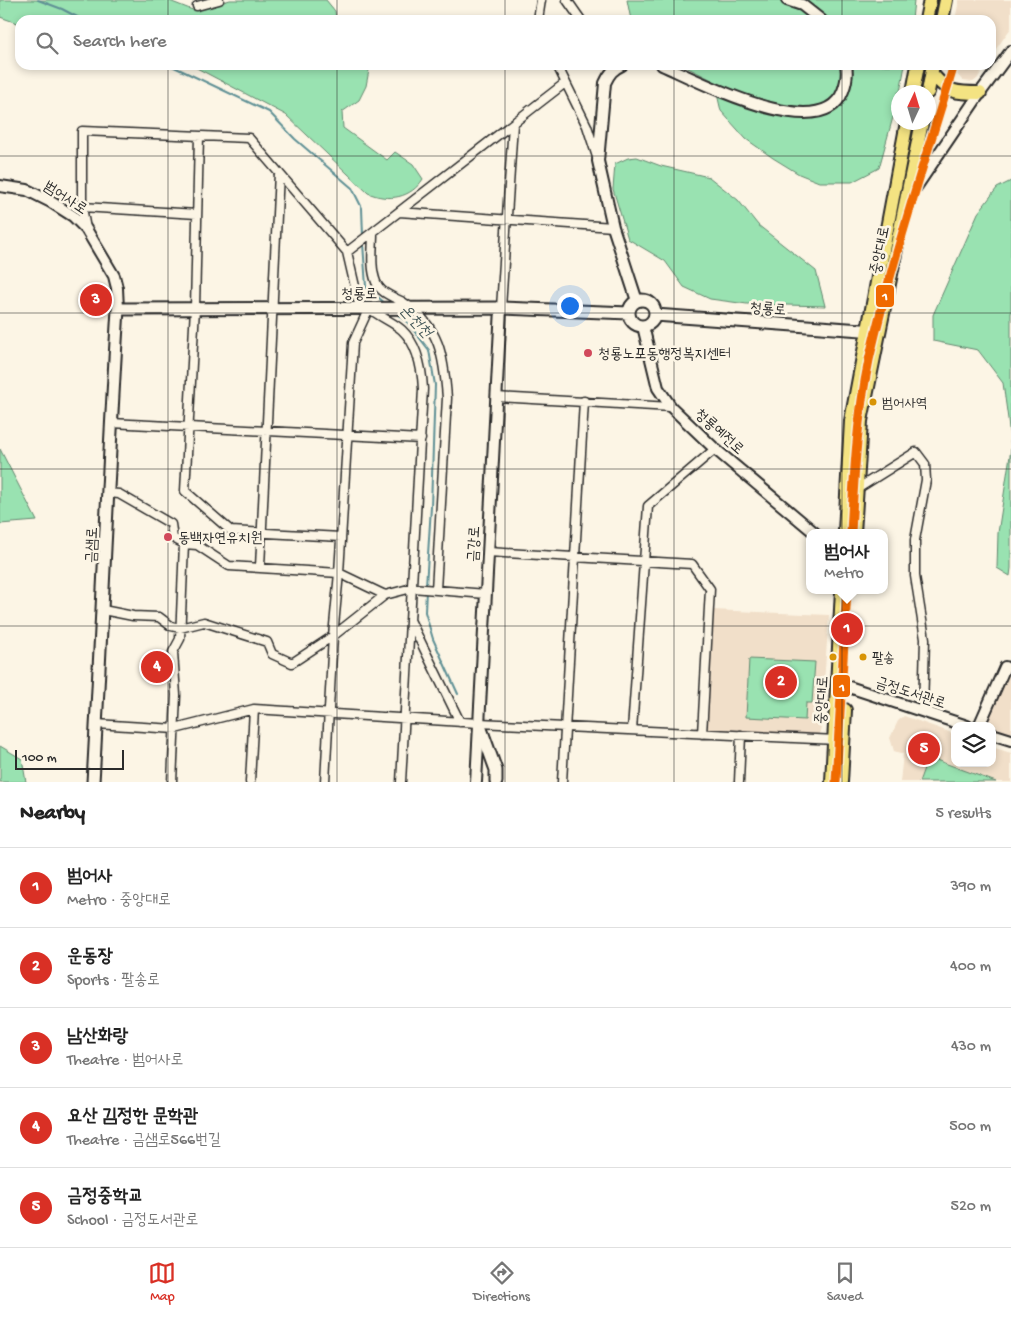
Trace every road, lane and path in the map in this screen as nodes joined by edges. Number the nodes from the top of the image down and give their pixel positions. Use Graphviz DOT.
graph roads {
  1 [pos="219,0"];
  2 [pos="541,0"];
  3 [pos="567,0"];
  4 [pos="787,0"];
  5 [pos="930,0"];
  6 [pos="946,0"];
  7 [pos="197,6"];
  8 [pos="539,15"];
  9 [pos="578,15"];
  10 [pos="815,15"];
  11 [pos="927,15"];
  12 [pos="943,15"];
  13 [pos="1011,51"];
  14 [pos="559,70"];
  15 [pos="613,70"];
  16 [pos="673,70"];
  17 [pos="847,70"];
  18 [pos="917,70"];
  19 [pos="933,70"];
  20 [pos="565,83"];
  21 [pos="914,85"];
  22 [pos="930,85"];
  23 [pos="980,93"];
  24 [pos="513,124"];
  25 [pos="906,130"];
  26 [pos="920,130"];
  27 [pos="199,136"];
  28 [pos="598,161"];
  29 [pos="279,173"];
  30 [pos="0,186"];
  31 [pos="904,204"];
  32 [pos="82,207"];
  33 [pos="399,212"];
  34 [pos="197,214"];
  35 [pos="506,220"];
  36 [pos="613,227"];
  37 [pos="86,229"];
  38 [pos="374,232"];
  39 [pos="347,252"];
  40 [pos="638,301"];
  41 [pos="195,308"];
  42 [pos="272,308"];
  43 [pos="364,308"];
  44 [pos="411,308"];
  45 [pos="501,308"];
  46 [pos="118,309"];
  47 [pos="629,313"];
  48 [pos="655,315"];
  49 [pos="643,326"];
  50 [pos="874,331"];
  51 [pos="496,397"];
  52 [pos="584,402"];
  53 [pos="671,407"];
  54 [pos="111,423"];
  55 [pos="189,427"];
  56 [pos="266,431"];
  57 [pos="346,435"];
  58 [pos="421,439"];
  59 [pos="715,449"];
  60 [pos="857,490"];
  61 [pos="108,493"];
  62 [pos="811,529"];
  63 [pos="845,529"];
  64 [pos="854,529"];
  65 [pos="262,533"];
  66 [pos="341,537"];
  67 [pos="184,544"];
  68 [pos="488,552"];
  69 [pos="575,557"];
  70 [pos="643,561"];
  71 [pos="260,567"];
  72 [pos="339,573"];
  73 [pos="415,588"];
  74 [pos="434,590"];
  75 [pos="486,594"];
  76 [pos="842,594"];
  77 [pos="850,594"];
  78 [pos="385,595"];
  79 [pos="103,610"];
  80 [pos="410,620"];
  81 [pos="180,628"];
  82 [pos="333,636"];
  83 [pos="1004,667"];
  84 [pos="846,686"];
  85 [pos="254,709"];
  86 [pos="923,711"];
  87 [pos="329,714"];
  88 [pos="404,718"];
  89 [pos="460,722"];
  90 [pos="955,722"];
  91 [pos="981,722"];
  92 [pos="479,723"];
  93 [pos="96,724"];
  94 [pos="565,727"];
  95 [pos="175,729"];
  96 [pos="632,730"];
  97 [pos="702,734"];
  98 [pos="996,735"];
  99 [pos="741,736"];
  100 [pos="840,740"];
  101 [pos="1011,740"];
  102 [pos="93,782"];
  103 [pos="172,782"];
  104 [pos="250,782"];
  105 [pos="325,782"];
  106 [pos="401,782"];
  107 [pos="476,782"];
  108 [pos="496,782"];
  109 [pos="562,782"];
  110 [pos="739,782"];
  111 [pos="832,782"];
  112 [pos="841,782"];
  1 -- 7 [label="street"];
  2 -- 8 [label="street"];
  3 -- 9 [label="street"];
  4 -- 10 [label="street"];
  5 -- 11 [label="main road"];
  6 -- 12 [label="main road"];
  13 -- 23 [label="street"];
  14 -- 20 [label="street"];
  15 -- 28 [label="street"];
  16 -- 17 [label="street"];
  18 -- 21 [label="main road"];
  19 -- 22 [label="main road"];
  19 -- 23 [label="main road"];
  20 -- 24 [label="street"];
  20 -- 28 [label="street"];
  23 -- 31 [label="street"];
  24 -- 33 [label="street"];
  24 -- 35 [label="street"];
  25 -- 50 [label="main road, 중앙대로"];
  26 -- 31 [label="main road, 중앙대로"];
  27 -- 29 [label="street"];
  27 -- 32 [label="street"];
  27 -- 34 [label="street"];
  28 -- 36 [label="street"];
  29 -- 39 [label="street"];
  29 -- 42 [label="street"];
  30 -- 37 [label="street, 범어사로"];
  31 -- 50 [label="main road, 중앙대로"];
  32 -- 34 [label="street"];
  32 -- 37 [label="street"];
  33 -- 35 [label="street"];
  33 -- 38 [label="street"];
  34 -- 41 [label="street"];
  35 -- 36 [label="street"];
  35 -- 45 [label="street"];
  36 -- 40 [label="street"];
  37 -- 46 [label="street, 범어사로"];
  38 -- 39 [label="street"];
  38 -- 44 [label="street"];
  39 -- 43 [label="street"];
  40 -- 47 [label="main road"];
  40 -- 48 [label="main road"];
  41 -- 42 [label="main road, 청룡로"];
  41 -- 46 [label="main road, 청룡로"];
  41 -- 55 [label="street"];
  42 -- 43 [label="main road, 청룡로"];
  42 -- 56 [label="street"];
  43 -- 44 [label="main road, 청룡로"];
  43 -- 57 [label="street"];
  43 -- 58 [label="street"];
  44 -- 45 [label="main road, 청룡로"];
  44 -- 74 [label="street"];
  45 -- 47 [label="main road, 청룡로"];
  45 -- 51 [label="street, 금강로"];
  46 -- 54 [label="main road, 금샘로"];
  47 -- 49 [label="main road"];
  48 -- 49 [label="main road"];
  48 -- 50 [label="main road, 청룡로"];
  49 -- 53 [label="street, 청룡예전로"];
  50 -- 60 [label="main road, 중앙대로"];
  50 -- 63 [label="main road, 중앙대로"];
  51 -- 52 [label="street"];
  51 -- 68 [label="street, 금강로"];
  52 -- 53 [label="street"];
  52 -- 69 [label="street"];
  53 -- 59 [label="street, 청룡예전로"];
  54 -- 55 [label="street"];
  54 -- 61 [label="main road, 금샘로"];
  55 -- 56 [label="street"];
  55 -- 65 [label="street"];
  56 -- 57 [label="street"];
  56 -- 65 [label="street"];
  57 -- 58 [label="street"];
  57 -- 66 [label="street"];
  58 -- 73 [label="street"];
  59 -- 62 [label="street, 청룡예전로"];
  59 -- 70 [label="street"];
  60 -- 64 [label="main road, 중앙대로"];
  60 -- 86 [label="street"];
  61 -- 67 [label="street"];
  61 -- 79 [label="main road, 금샘로"];
  65 -- 66 [label="street"];
  65 -- 71 [label="street"];
  66 -- 72 [label="street"];
  67 -- 71 [label="street"];
  67 -- 81 [label="street"];
  68 -- 69 [label="street"];
  68 -- 75 [label="street, 금강로"];
  69 -- 70 [label="street"];
  69 -- 94 [label="street"];
  70 -- 96 [label="street"];
  70 -- 97 [label="street"];
  71 -- 72 [label="street"];
  72 -- 78 [label="street"];
  72 -- 82 [label="street"];
  73 -- 74 [label="street"];
  73 -- 78 [label="street"];
  73 -- 80 [label="street"];
  74 -- 75 [label="street"];
  75 -- 92 [label="street, 금강로"];
  76 -- 100 [label="main road, 중앙대로"];
  77 -- 84 [label="main road, 중앙대로"];
  78 -- 82 [label="street"];
  79 -- 81 [label="street"];
  79 -- 93 [label="main road, 금샘로"];
  80 -- 88 [label="street"];
  80 -- 89 [label="street"];
  81 -- 82 [label="street"];
  81 -- 95 [label="street"];
  82 -- 87 [label="street"];
  83 -- 91 [label="street"];
  84 -- 86 [label="street, 금정도서관로"];
  84 -- 100 [label="main road, 중앙대로"];
  85 -- 87 [label="street"];
  85 -- 95 [label="street"];
  85 -- 104 [label="street"];
  86 -- 90 [label="street, 금정도서관로"];
  87 -- 88 [label="street"];
  87 -- 105 [label="street"];
  88 -- 89 [label="street"];
  88 -- 106 [label="street"];
  89 -- 92 [label="street"];
  92 -- 94 [label="street"];
  92 -- 107 [label="street, 금강로"];
  92 -- 108 [label="main road"];
  93 -- 95 [label="street"];
  93 -- 102 [label="main road, 금샘로"];
  94 -- 96 [label="street"];
  94 -- 109 [label="street"];
  95 -- 103 [label="street"];
  96 -- 97 [label="street"];
  97 -- 99 [label="street"];
  98 -- 101 [label="street"];
  99 -- 100 [label="street"];
  99 -- 110 [label="street"];
  100 -- 111 [label="main road, 중앙대로"];
  100 -- 112 [label="main road, 중앙대로"];
}
